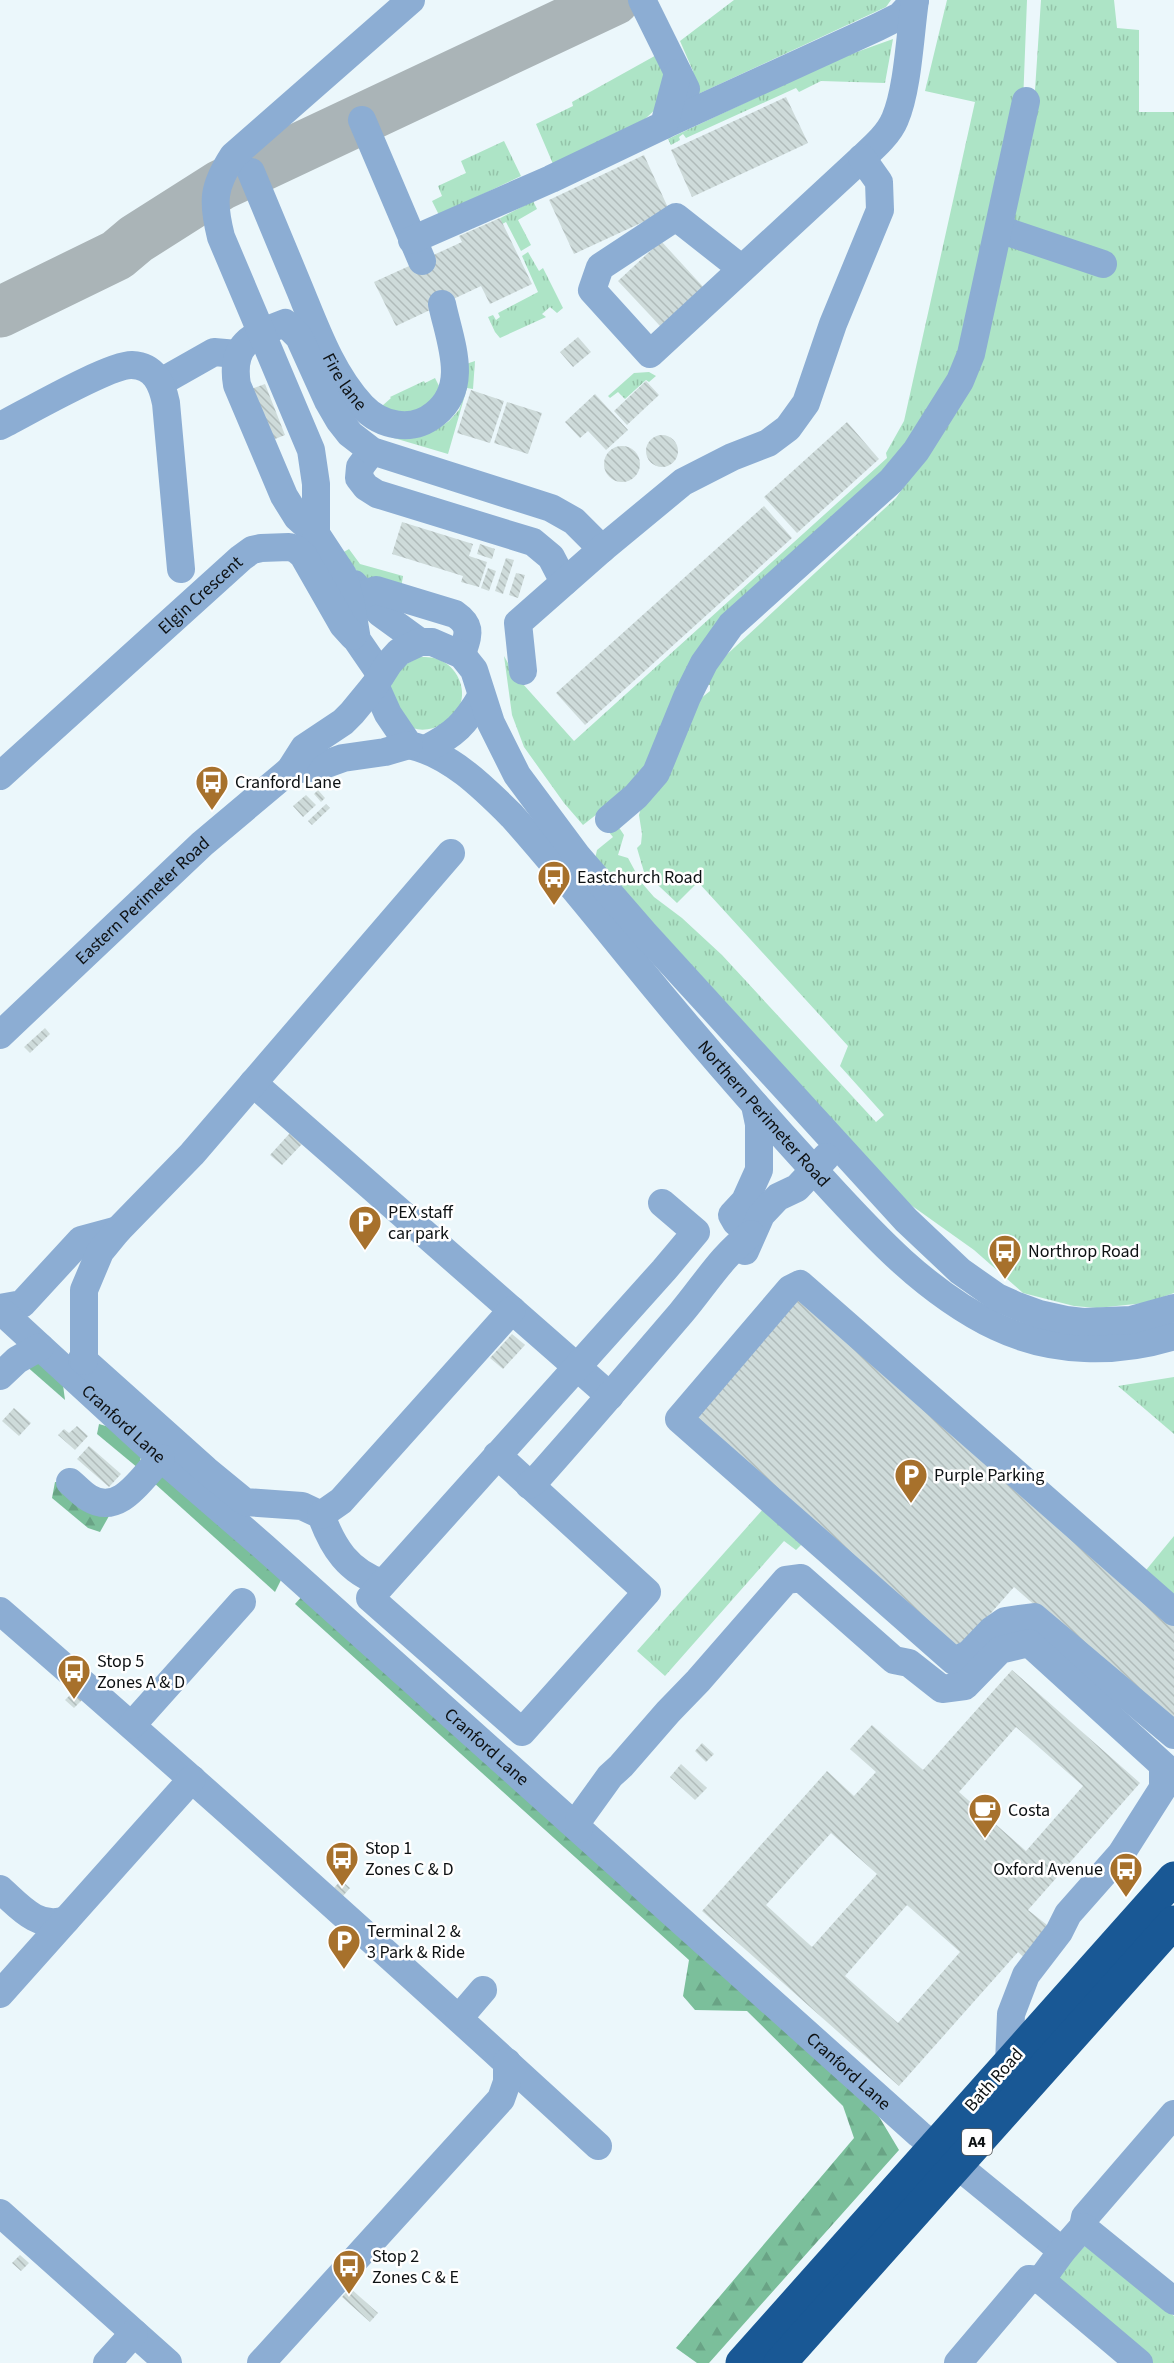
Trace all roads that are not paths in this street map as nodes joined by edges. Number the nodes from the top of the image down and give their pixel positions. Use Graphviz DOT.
graph roads {
  1 [pos="411,0"];
  2 [pos="642,0"];
  3 [pos="915,0"];
  4 [pos="678,73"];
  5 [pos="1026,101"];
  6 [pos="696,110"];
  7 [pos="362,120"];
  8 [pos="664,124"];
  9 [pos="862,158"];
  10 [pos="251,172"];
  11 [pos="999,229"];
  12 [pos="1103,264"];
  13 [pos="742,269"];
  14 [pos="442,304"];
  15 [pos="262,332"];
  16 [pos="237,354"];
  17 [pos="161,382"];
  18 [pos="0,426"];
  19 [pos="372,451"];
  20 [pos="316,534"];
  21 [pos="602,549"];
  22 [pos="181,569"];
  23 [pos="564,582"];
  24 [pos="358,599"];
  25 [pos="357,640"];
  26 [pos="420,642"];
  27 [pos="462,655"];
  28 [pos="523,671"];
  29 [pos="378,680"];
  30 [pos="481,697"];
  31 [pos="418,747"];
  32 [pos="290,770"];
  33 [pos="0,776"];
  34 [pos="609,819"];
  35 [pos="452,853"];
  36 [pos="0,1035"];
  37 [pos="253,1083"];
  38 [pos="755,1105"];
  39 [pos="839,1146"];
  40 [pos="805,1179"];
  41 [pos="662,1203"];
  42 [pos="741,1225"];
  43 [pos="110,1232"];
  44 [pos="664,1270"];
  45 [pos="1174,1308"];
  46 [pos="512,1310"];
  47 [pos="7,1314"];
  48 [pos="1174,1336"];
  49 [pos="40,1347"];
  50 [pos="84,1361"];
  51 [pos="578,1368"];
  52 [pos="0,1376"];
  53 [pos="610,1396"];
  54 [pos="167,1449"];
  55 [pos="497,1455"];
  56 [pos="70,1482"];
  57 [pos="529,1485"];
  58 [pos="321,1515"];
  59 [pos="382,1583"];
  60 [pos="242,1602"];
  61 [pos="0,1611"];
  62 [pos="1174,1612"];
  63 [pos="132,1725"];
  64 [pos="1174,1735"];
  65 [pos="192,1779"];
  66 [pos="579,1829"];
  67 [pos="1174,1878"];
  68 [pos="0,1888"];
  69 [pos="66,1920"];
  70 [pos="1174,1922"];
  71 [pos="483,1990"];
  72 [pos="0,1994"];
  73 [pos="459,2018"];
  74 [pos="507,2062"];
  75 [pos="1009,2064"];
  76 [pos="1174,2114"];
  77 [pos="598,2146"];
  78 [pos="945,2156"];
  79 [pos="0,2213"];
  80 [pos="1083,2227"];
  81 [pos="1062,2251"];
  82 [pos="1041,2280"];
  83 [pos="1173,2298"];
  84 [pos="134,2332"];
  85 [pos="1123,2358"];
  86 [pos="107,2363"];
  87 [pos="168,2363"];
  88 [pos="261,2363"];
  89 [pos="742,2363"];
  90 [pos="780,2363"];
  91 [pos="958,2363"];
  1 -- 15 [label="street"];
  2 -- 4 [label="street"];
  3 -- 6 [label="street"];
  3 -- 9 [label="street"];
  4 -- 6 [label="street"];
  4 -- 8 [label="street"];
  5 -- 11 [label="street"];
  6 -- 8 [label="street"];
  7 -- 8 [label="street"];
  9 -- 13 [label="street"];
  9 -- 21 [label="street"];
  10 -- 14 [label="street, Fire lane"];
  11 -- 12 [label="street"];
  11 -- 34 [label="street"];
  13 -- 13 [label="street"];
  15 -- 16 [label="street"];
  15 -- 19 [label="street"];
  15 -- 20 [label="street"];
  16 -- 17 [label="street"];
  16 -- 20 [label="street"];
  17 -- 18 [label="street"];
  17 -- 22 [label="street"];
  19 -- 21 [label="street"];
  19 -- 23 [label="street"];
  20 -- 24 [label="street"];
  21 -- 23 [label="street"];
  23 -- 28 [label="street"];
  24 -- 25 [label="street"];
  24 -- 26 [label="street"];
  24 -- 27 [label="street"];
  25 -- 29 [label="street"];
  25 -- 33 [label="street, Elgin Crescent"];
  26 -- 27 [label="street"];
  26 -- 29 [label="street"];
  27 -- 30 [label="street"];
  29 -- 31 [label="street"];
  29 -- 32 [label="street, Eastern Perimeter Road"];
  30 -- 31 [label="street"];
  30 -- 39 [label="street, Northern Perimeter Road"];
  31 -- 32 [label="street"];
  31 -- 38 [label="street, Northern Perimeter Road"];
  32 -- 36 [label="street, Eastern Perimeter Road"];
  35 -- 37 [label="street"];
  37 -- 43 [label="street"];
  37 -- 46 [label="street"];
  38 -- 40 [label="street, Northern Perimeter Road"];
  38 -- 42 [label="street"];
  39 -- 40 [label="street"];
  39 -- 45 [label="street, Northern Perimeter Road"];
  40 -- 42 [label="street"];
  40 -- 48 [label="street, Northern Perimeter Road"];
  41 -- 44 [label="street"];
  42 -- 44 [label="street"];
  42 -- 53 [label="street"];
  43 -- 47 [label="street"];
  43 -- 50 [label="street"];
  44 -- 51 [label="street"];
  46 -- 51 [label="street"];
  46 -- 58 [label="street"];
  47 -- 49 [label="street, Cranford Lane"];
  47 -- 50 [label="street"];
  49 -- 52 [label="street"];
  49 -- 54 [label="street, Cranford Lane"];
  50 -- 54 [label="street"];
  51 -- 53 [label="street"];
  51 -- 55 [label="street"];
  53 -- 57 [label="street"];
  54 -- 56 [label="street"];
  54 -- 58 [label="street"];
  54 -- 66 [label="street, Cranford Lane"];
  55 -- 57 [label="street"];
  55 -- 59 [label="street"];
  57 -- 59 [label="street"];
  58 -- 59 [label="street"];
  60 -- 63 [label="street"];
  61 -- 63 [label="street"];
  62 -- 64 [label="street"];
  63 -- 65 [label="street"];
  65 -- 69 [label="street"];
  65 -- 73 [label="street"];
  66 -- 75 [label="street"];
  66 -- 78 [label="street, Cranford Lane"];
  67 -- 75 [label="highway, Bath Road / A4"];
  68 -- 69 [label="street"];
  69 -- 72 [label="street"];
  70 -- 78 [label="highway, Bath Road / A4"];
  71 -- 73 [label="street"];
  73 -- 74 [label="street"];
  74 -- 77 [label="street"];
  74 -- 88 [label="street"];
  75 -- 78 [label="highway, Bath Road / A4"];
  76 -- 80 [label="street"];
  78 -- 81 [label="street"];
  78 -- 89 [label="highway, Bath Road / A4"];
  78 -- 90 [label="highway, Bath Road / A4"];
  79 -- 84 [label="street"];
  80 -- 81 [label="street"];
  80 -- 83 [label="street"];
  81 -- 82 [label="street"];
  82 -- 85 [label="street"];
  82 -- 91 [label="street"];
  84 -- 86 [label="street"];
  84 -- 87 [label="street"];
}
